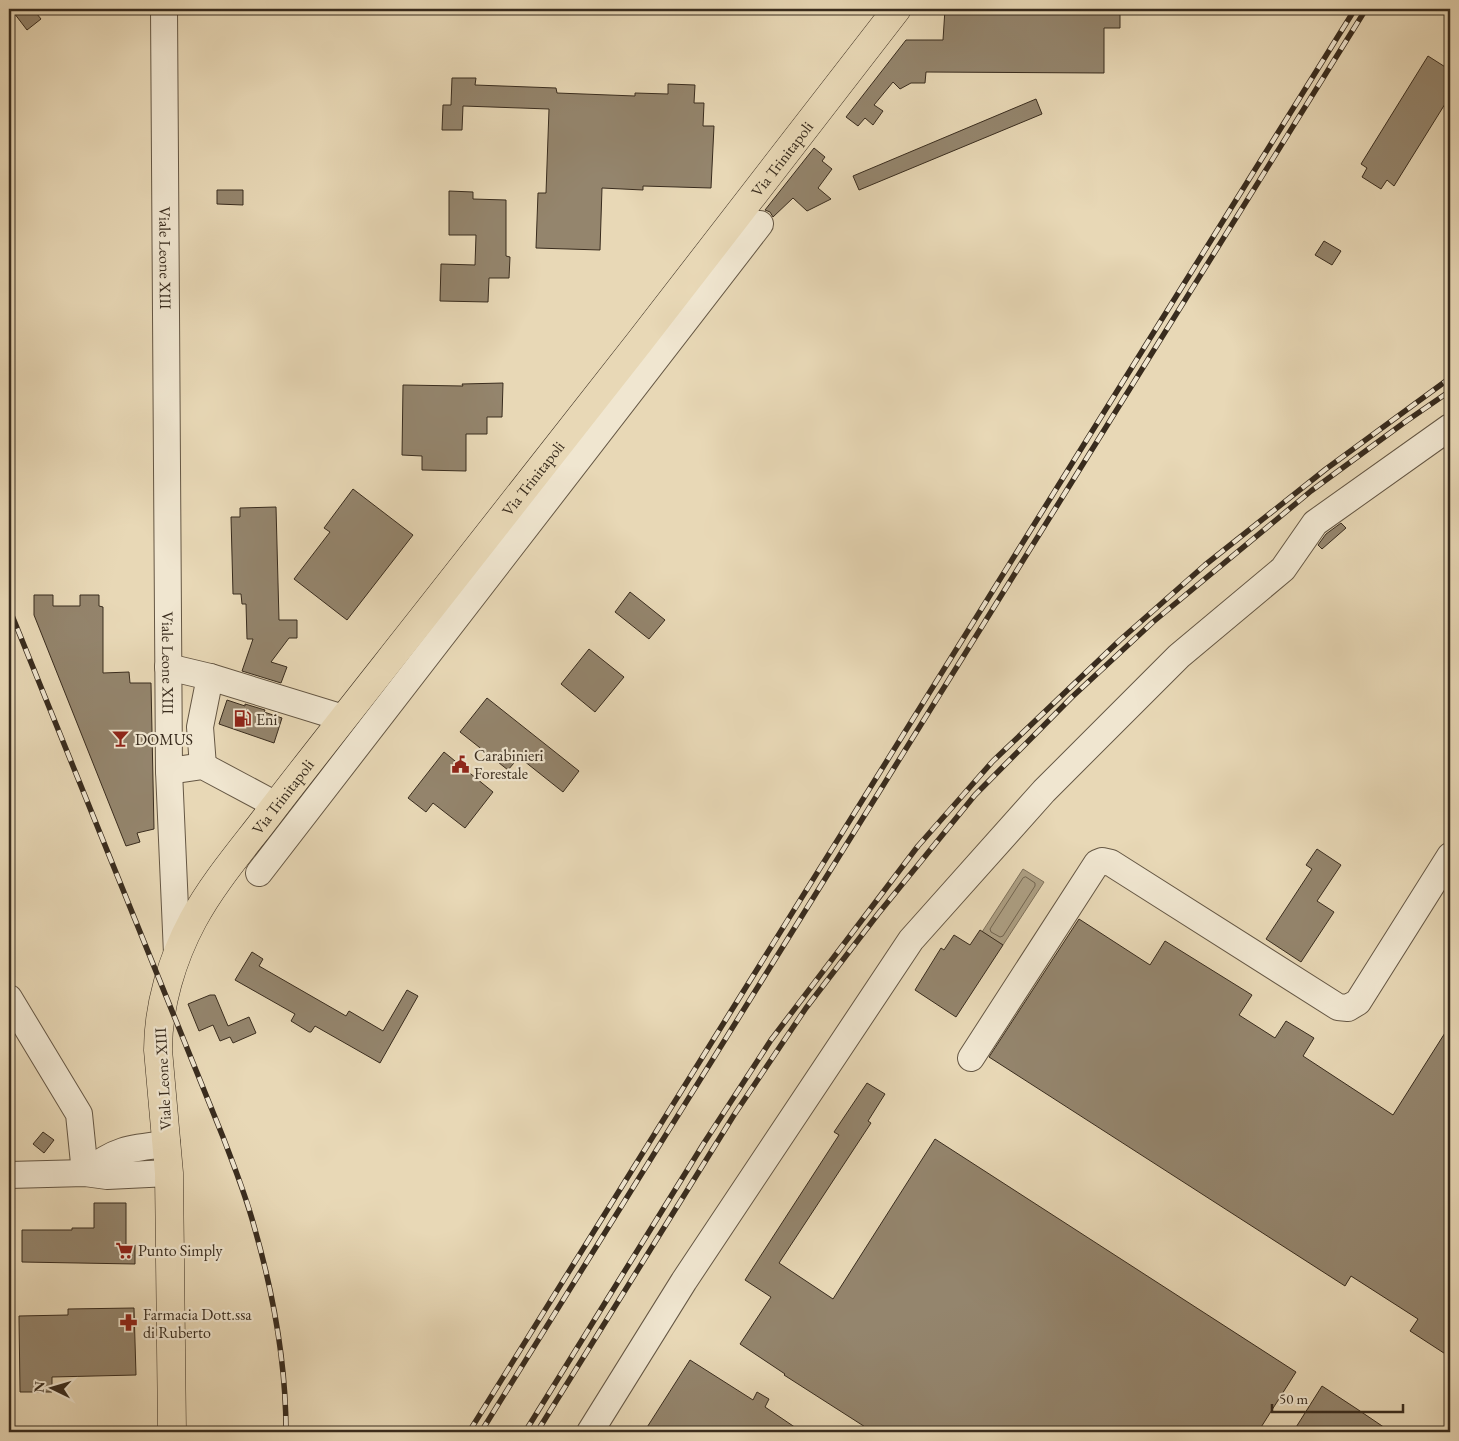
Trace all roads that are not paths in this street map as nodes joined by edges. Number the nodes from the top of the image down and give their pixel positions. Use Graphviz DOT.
graph roads {
  1 [pos="164,9"];
  2 [pos="897,9"];
  3 [pos="760,224"];
  4 [pos="613,395"];
  5 [pos="1450,427"];
  6 [pos="444,611"];
  7 [pos="168,668"];
  8 [pos="210,677"];
  9 [pos="366,688"];
  10 [pos="390,703"];
  11 [pos="343,718"];
  12 [pos="203,766"];
  13 [pos="168,771"];
  14 [pos="296,780"];
  15 [pos="317,797"];
  16 [pos="276,805"];
  17 [pos="1450,856"];
  18 [pos="259,873"];
  19 [pos="178,954"];
  20 [pos="9,998"];
  21 [pos="971,1058"];
  22 [pos="167,1144"];
  23 [pos="169,1172"];
  24 [pos="85,1173"];
  25 [pos="9,1175"];
  26 [pos="172,1432"];
  27 [pos="590,1432"];
  1 -- 7 [label="street, Viale Leone XIII"];
  2 -- 4 [label="main road, Via Trinitapoli"];
  3 -- 4 [label="street"];
  4 -- 6 [label="main road, Via Trinitapoli"];
  5 -- 27 [label="street"];
  6 -- 9 [label="main road, Via Trinitapoli"];
  6 -- 10 [label="street"];
  7 -- 8 [label="street"];
  7 -- 13 [label="street, Viale Leone XIII"];
  8 -- 11 [label="street"];
  8 -- 12 [label="street"];
  9 -- 10 [label="street"];
  9 -- 11 [label="main road, Via Trinitapoli"];
  10 -- 15 [label="street"];
  11 -- 14 [label="main road, Via Trinitapoli"];
  12 -- 13 [label="street"];
  12 -- 16 [label="street"];
  13 -- 19 [label="street, Viale Leone XIII"];
  14 -- 15 [label="street"];
  14 -- 16 [label="main road, Via Trinitapoli"];
  15 -- 18 [label="street"];
  16 -- 19 [label="main road, Via Trinitapoli"];
  17 -- 21 [label="street"];
  19 -- 22 [label="main road, Viale Leone XIII"];
  20 -- 24 [label="street"];
  22 -- 23 [label="main road, Viale Leone XIII"];
  22 -- 24 [label="street"];
  23 -- 24 [label="street"];
  23 -- 26 [label="main road, Viale Leone XIII"];
  24 -- 25 [label="street"];
}
